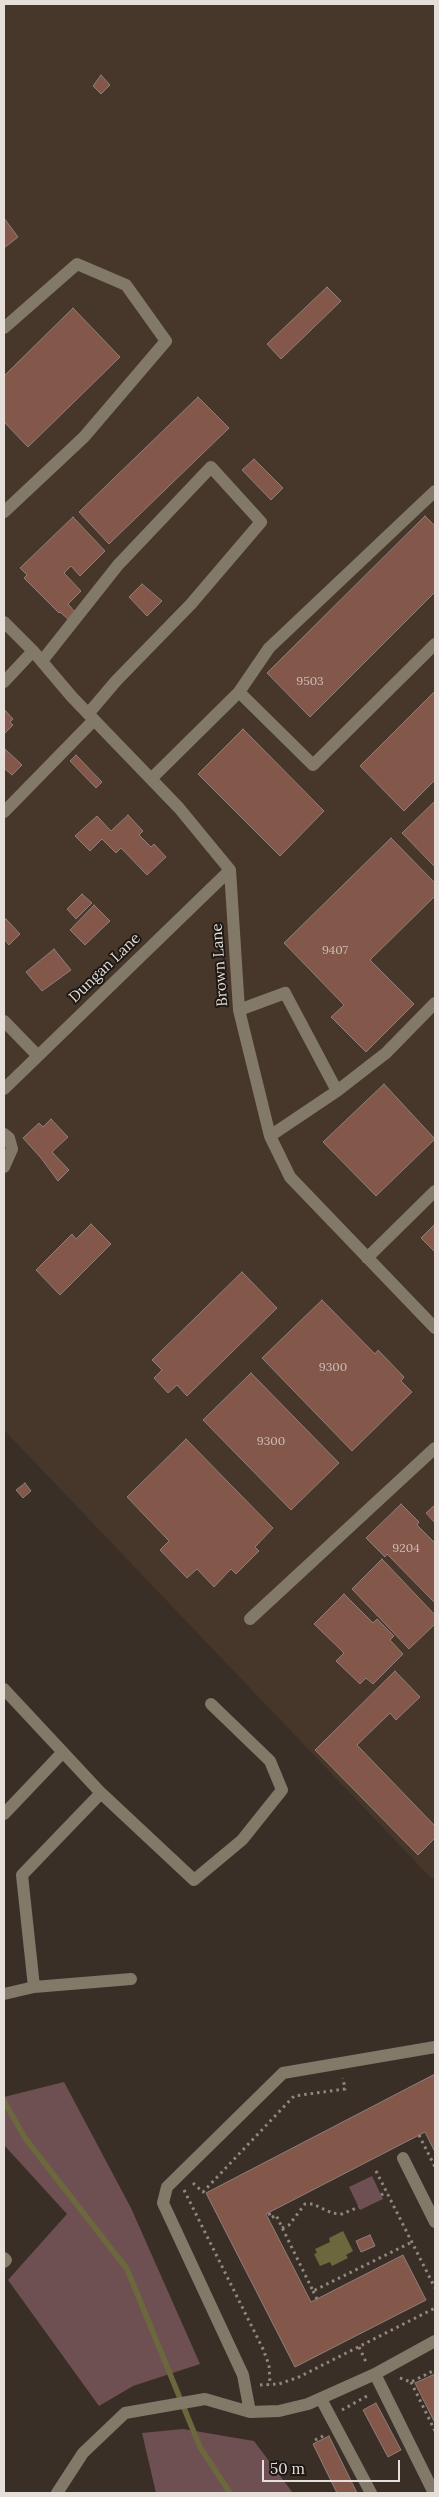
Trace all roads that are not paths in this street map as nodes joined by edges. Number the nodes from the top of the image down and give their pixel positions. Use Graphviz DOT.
graph roads {
  1 [pos="4,328"];
  2 [pos="435,491"];
  3 [pos="4,512"];
  4 [pos="4,622"];
  5 [pos="435,644"];
  6 [pos="38,656"];
  7 [pos="4,682"];
  8 [pos="239,692"];
  9 [pos="91,717"];
  10 [pos="151,779"];
  11 [pos="4,812"];
  12 [pos="230,870"];
  13 [pos="435,1003"];
  14 [pos="239,1010"];
  15 [pos="4,1021"];
  16 [pos="38,1056"];
  17 [pos="4,1089"];
  18 [pos="337,1091"];
  19 [pos="4,1134"];
  20 [pos="270,1136"];
  21 [pos="4,1167"];
  22 [pos="435,1191"];
  23 [pos="367,1258"];
  24 [pos="435,1328"];
  25 [pos="435,1448"];
  26 [pos="250,1619"];
  27 [pos="4,1690"];
  28 [pos="212,1704"];
  29 [pos="63,1752"];
  30 [pos="101,1793"];
  31 [pos="4,1814"];
  32 [pos="131,1979"];
  33 [pos="34,1987"];
  34 [pos="4,1994"];
  35 [pos="435,2047"];
  36 [pos="402,2158"];
  37 [pos="435,2222"];
  38 [pos="4,2258"];
  39 [pos="4,2262"];
  40 [pos="435,2341"];
  41 [pos="375,2374"];
  42 [pos="321,2399"];
  43 [pos="250,2412"];
  44 [pos="57,2493"];
  45 [pos="370,2493"];
  46 [pos="434,2493"];
  1 -- 3 [label="street"];
  2 -- 8 [label="street"];
  4 -- 6 [label="street"];
  5 -- 8 [label="street"];
  6 -- 7 [label="street"];
  6 -- 9 [label="street"];
  6 -- 9 [label="street"];
  8 -- 10 [label="street"];
  9 -- 10 [label="street"];
  9 -- 11 [label="street"];
  10 -- 12 [label="street"];
  12 -- 14 [label="street, Brown Lane"];
  12 -- 16 [label="street, Dungan Lane"];
  13 -- 18 [label="street"];
  14 -- 18 [label="street"];
  14 -- 20 [label="street, Brown Lane"];
  15 -- 16 [label="street"];
  16 -- 17 [label="street, Dungan Lane"];
  18 -- 20 [label="street"];
  19 -- 21 [label="street"];
  20 -- 23 [label="street, Brown Lane"];
  22 -- 23 [label="street"];
  23 -- 24 [label="street, Brown Lane"];
  25 -- 26 [label="street"];
  27 -- 29 [label="street"];
  28 -- 30 [label="street"];
  29 -- 30 [label="street"];
  29 -- 31 [label="street"];
  30 -- 33 [label="street"];
  32 -- 33 [label="street"];
  33 -- 34 [label="street"];
  35 -- 43 [label="street"];
  36 -- 37 [label="street"];
  38 -- 39 [label="street"];
  40 -- 41 [label="street"];
  41 -- 42 [label="street"];
  41 -- 46 [label="street"];
  42 -- 43 [label="street"];
  42 -- 45 [label="street"];
  43 -- 44 [label="street"];
}
